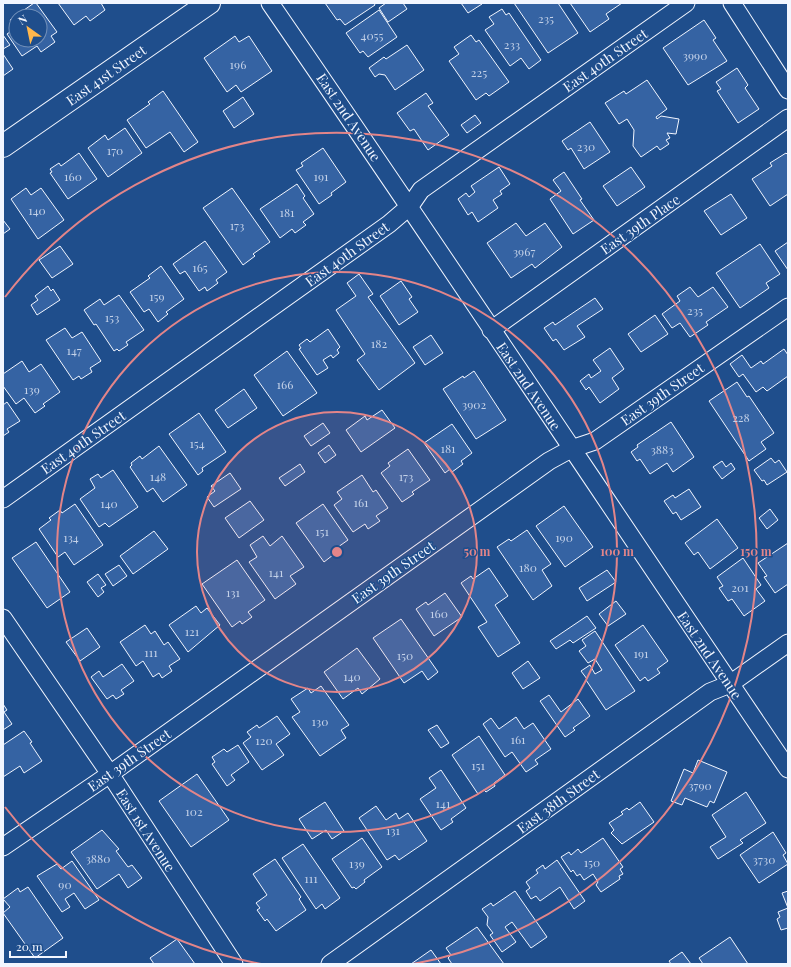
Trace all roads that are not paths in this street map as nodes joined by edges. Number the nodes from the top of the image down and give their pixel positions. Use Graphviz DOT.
graph roads {
  1 [pos="209,3"];
  2 [pos="270,3"];
  3 [pos="686,3"];
  4 [pos="732,3"];
  5 [pos="788,90"];
  6 [pos="788,118"];
  7 [pos="3,146"];
  8 [pos="410,206"];
  9 [pos="788,307"];
  10 [pos="491,330"];
  11 [pos="571,449"];
  12 [pos="3,499"];
  13 [pos="3,618"];
  14 [pos="788,643"];
  15 [pos="730,684"];
  16 [pos="788,769"];
  17 [pos="110,774"];
  18 [pos="3,847"];
  19 [pos="234,964"];
  20 [pos="330,964"];
  1 -- 7 [label="street, East 41st Street"];
  2 -- 8 [label="street, East 2nd Avenue"];
  3 -- 8 [label="street, East 40th Street"];
  4 -- 5 [label="street"];
  6 -- 10 [label="street, East 39th Place"];
  8 -- 10 [label="street, East 2nd Avenue"];
  8 -- 12 [label="street, East 40th Street"];
  9 -- 11 [label="street, East 39th Street"];
  10 -- 11 [label="street, East 2nd Avenue"];
  11 -- 15 [label="street, East 2nd Avenue"];
  11 -- 17 [label="street, East 39th Street"];
  13 -- 17 [label="street, East 1st Avenue"];
  14 -- 15 [label="street, East 38th Street"];
  15 -- 16 [label="street, East 2nd Avenue"];
  15 -- 20 [label="street, East 38th Street"];
  17 -- 18 [label="street, East 39th Street"];
  17 -- 19 [label="street, East 1st Avenue"];
}
